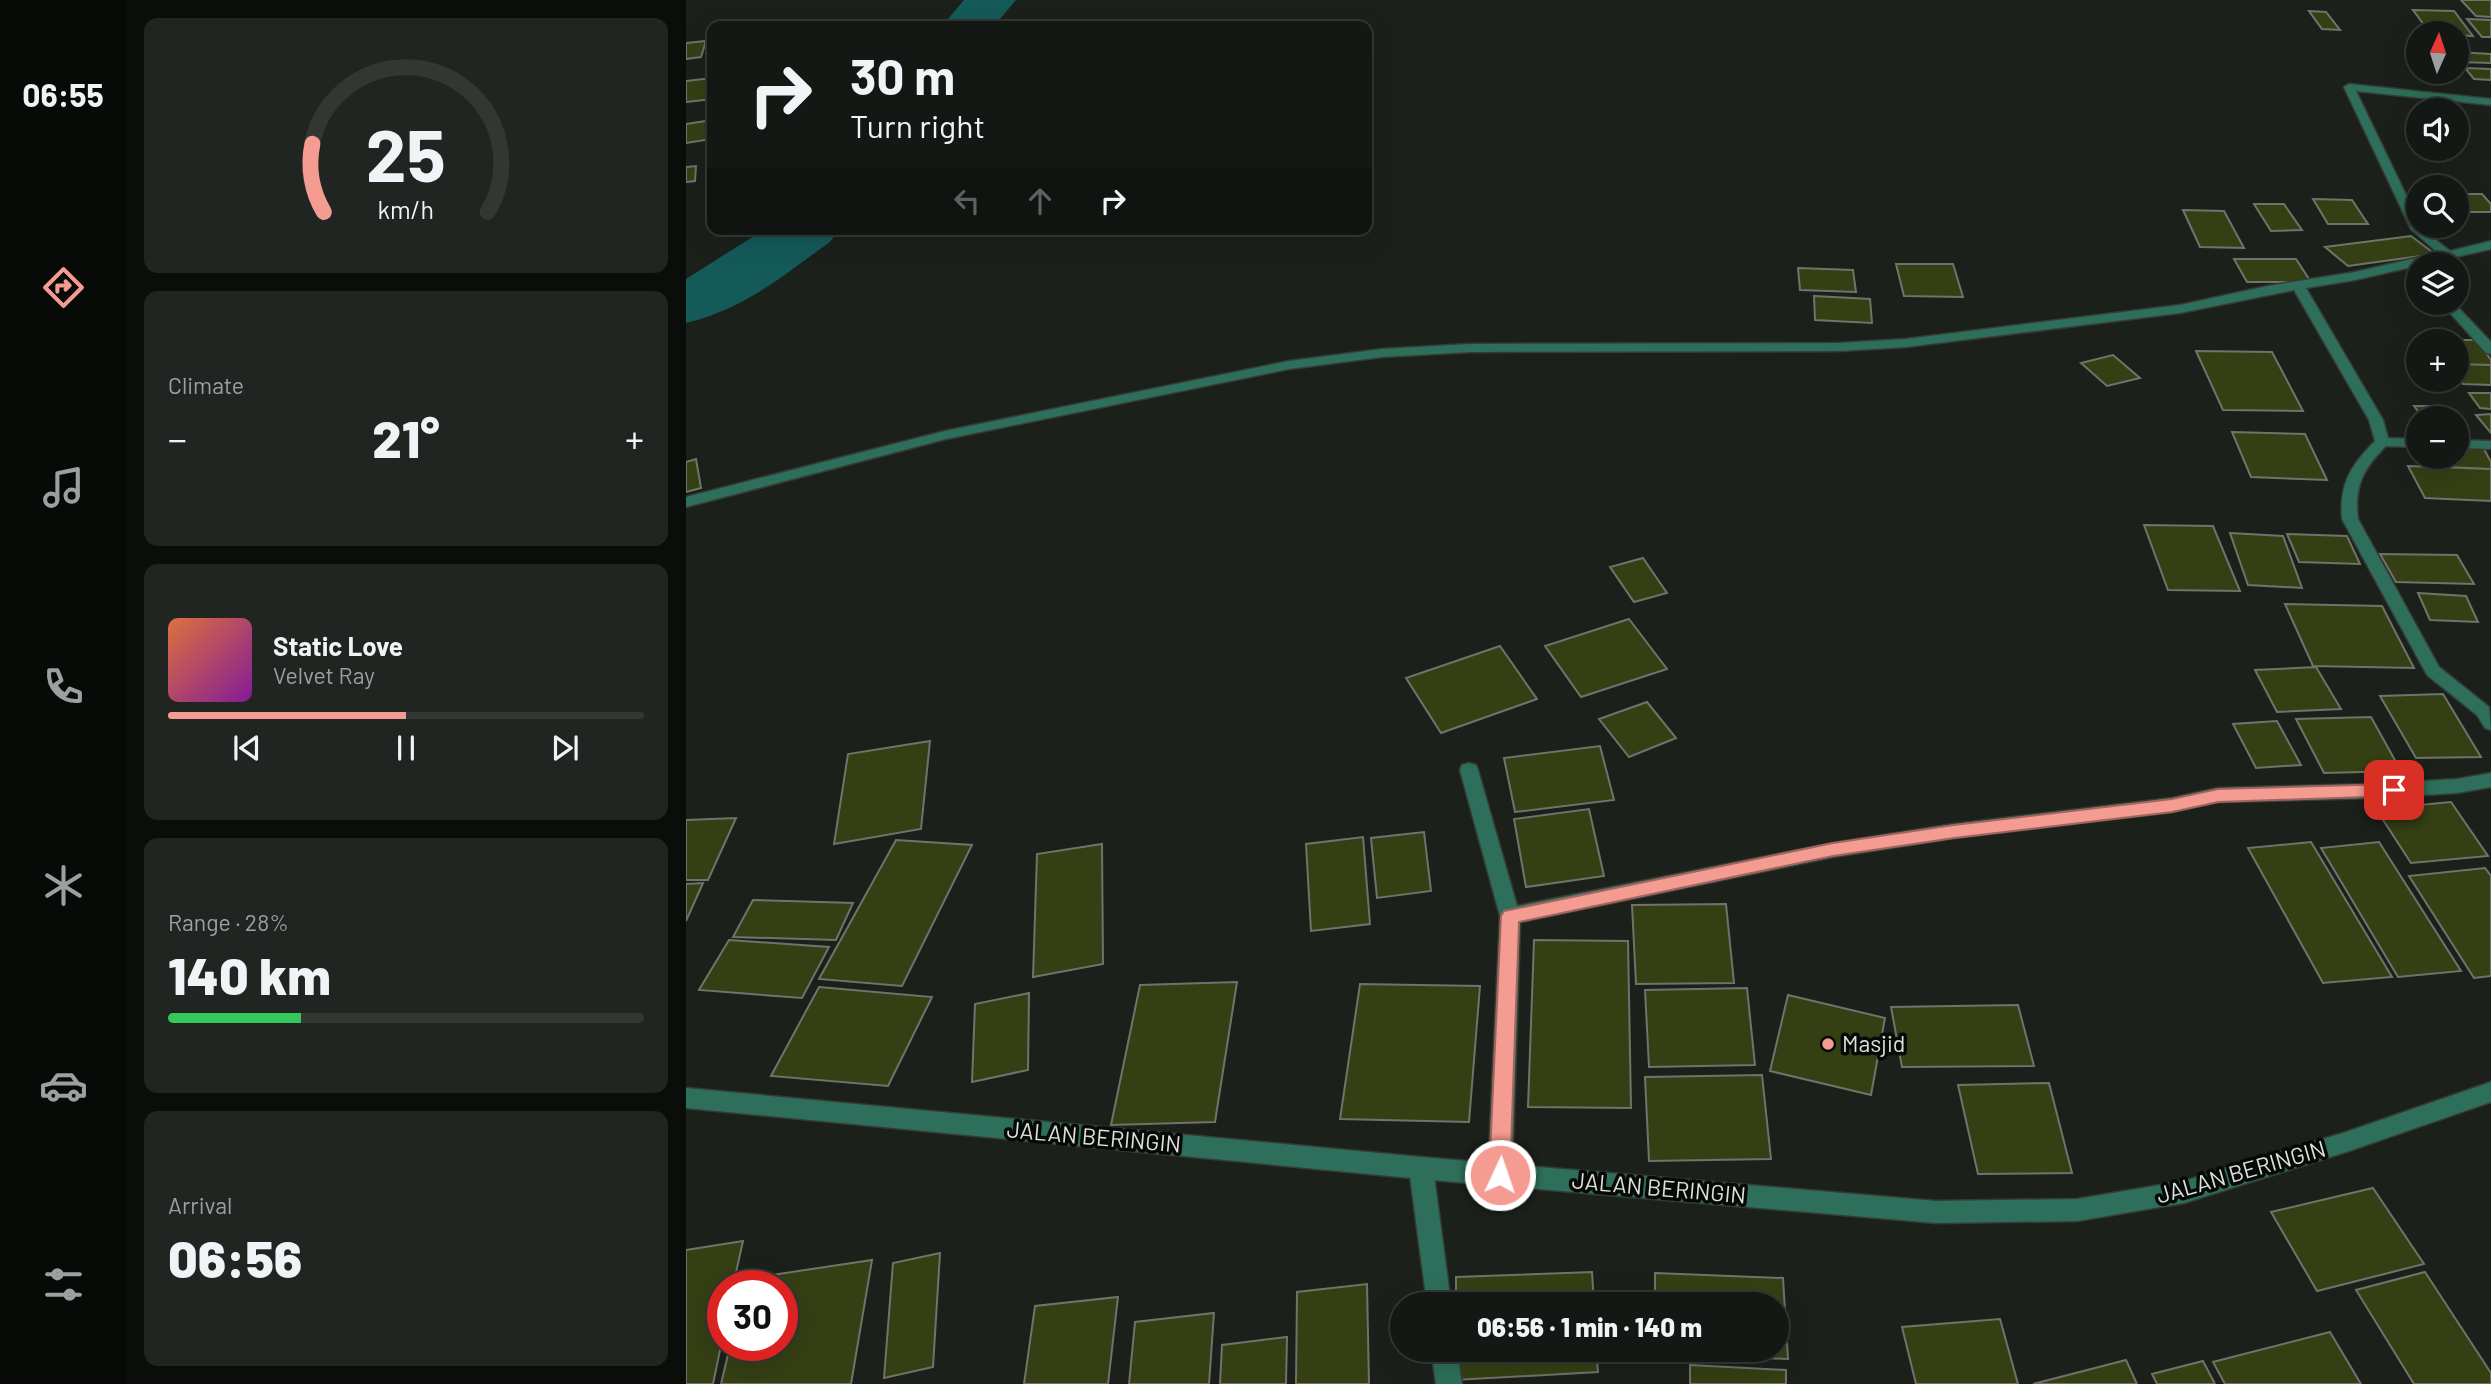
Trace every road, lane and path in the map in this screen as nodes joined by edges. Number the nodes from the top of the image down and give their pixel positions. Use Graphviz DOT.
graph roads {
  1 [pos="2491,102"];
  2 [pos="2491,245"];
  3 [pos="2444,252"];
  4 [pos="2464,252"];
  5 [pos="2406,268"];
  6 [pos="2298,285"];
  7 [pos="2458,315"];
  8 [pos="2491,350"];
  9 [pos="2382,442"];
  10 [pos="2406,443"];
  11 [pos="2469,444"];
  12 [pos="2491,445"];
  13 [pos="686,502"];
  14 [pos="2491,724"];
  15 [pos="1469,770"];
  16 [pos="2491,780"];
  17 [pos="1510,916"];
  18 [pos="2491,1091"];
  19 [pos="686,1098"];
  20 [pos="1421,1168"];
  21 [pos="1500,1175"];
  22 [pos="1437,1292"];
  23 [pos="1446,1362"];
  24 [pos="1449,1384"];
  1 -- 3 [label="street"];
  2 -- 4 [label="street"];
  5 -- 6 [label="street"];
  6 -- 9 [label="street"];
  6 -- 13 [label="street"];
  7 -- 8 [label="street"];
  9 -- 10 [label="street"];
  9 -- 14 [label="street"];
  11 -- 12 [label="street"];
  15 -- 17 [label="street"];
  16 -- 17 [label="street"];
  17 -- 21 [label="street"];
  18 -- 21 [label="street, JALAN BERINGIN"];
  19 -- 20 [label="street, JALAN BERINGIN"];
  20 -- 21 [label="street, JALAN BERINGIN"];
  20 -- 22 [label="street"];
  23 -- 24 [label="street"];
}
